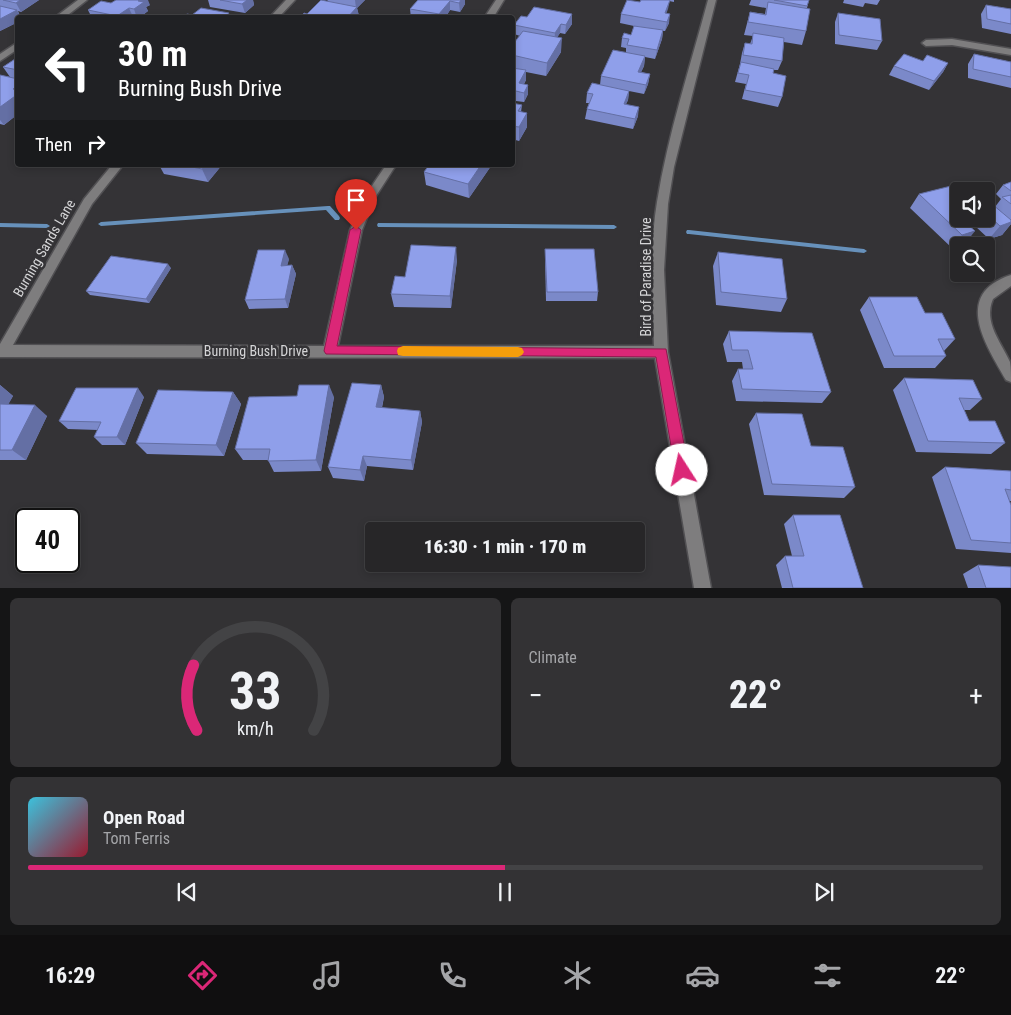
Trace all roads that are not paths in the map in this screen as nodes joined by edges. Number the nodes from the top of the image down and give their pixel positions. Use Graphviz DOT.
graph roads {
  1 [pos="83,0"];
  2 [pos="291,0"];
  3 [pos="500,0"];
  4 [pos="712,0"];
  5 [pos="62,15"];
  6 [pos="276,15"];
  7 [pos="490,15"];
  8 [pos="926,43"];
  9 [pos="15,48"];
  10 [pos="1011,52"];
  11 [pos="0,58"];
  12 [pos="116,167"];
  13 [pos="390,167"];
  14 [pos="1011,280"];
  15 [pos="2,351"];
  16 [pos="330,351"];
  17 [pos="661,352"];
  18 [pos="1011,376"];
  19 [pos="703,588"];
  1 -- 5 [label="street"];
  2 -- 6 [label="street"];
  3 -- 7 [label="street"];
  4 -- 17 [label="street, Bird of Paradise Drive"];
  8 -- 10 [label="street"];
  9 -- 11 [label="street"];
  12 -- 15 [label="street, Burning Sands Lane"];
  13 -- 16 [label="street"];
  14 -- 18 [label="street"];
  15 -- 16 [label="street, Burning Bush Drive"];
  16 -- 17 [label="street, Burning Bush Drive"];
  17 -- 19 [label="street, Bird of Paradise Drive"];
}
